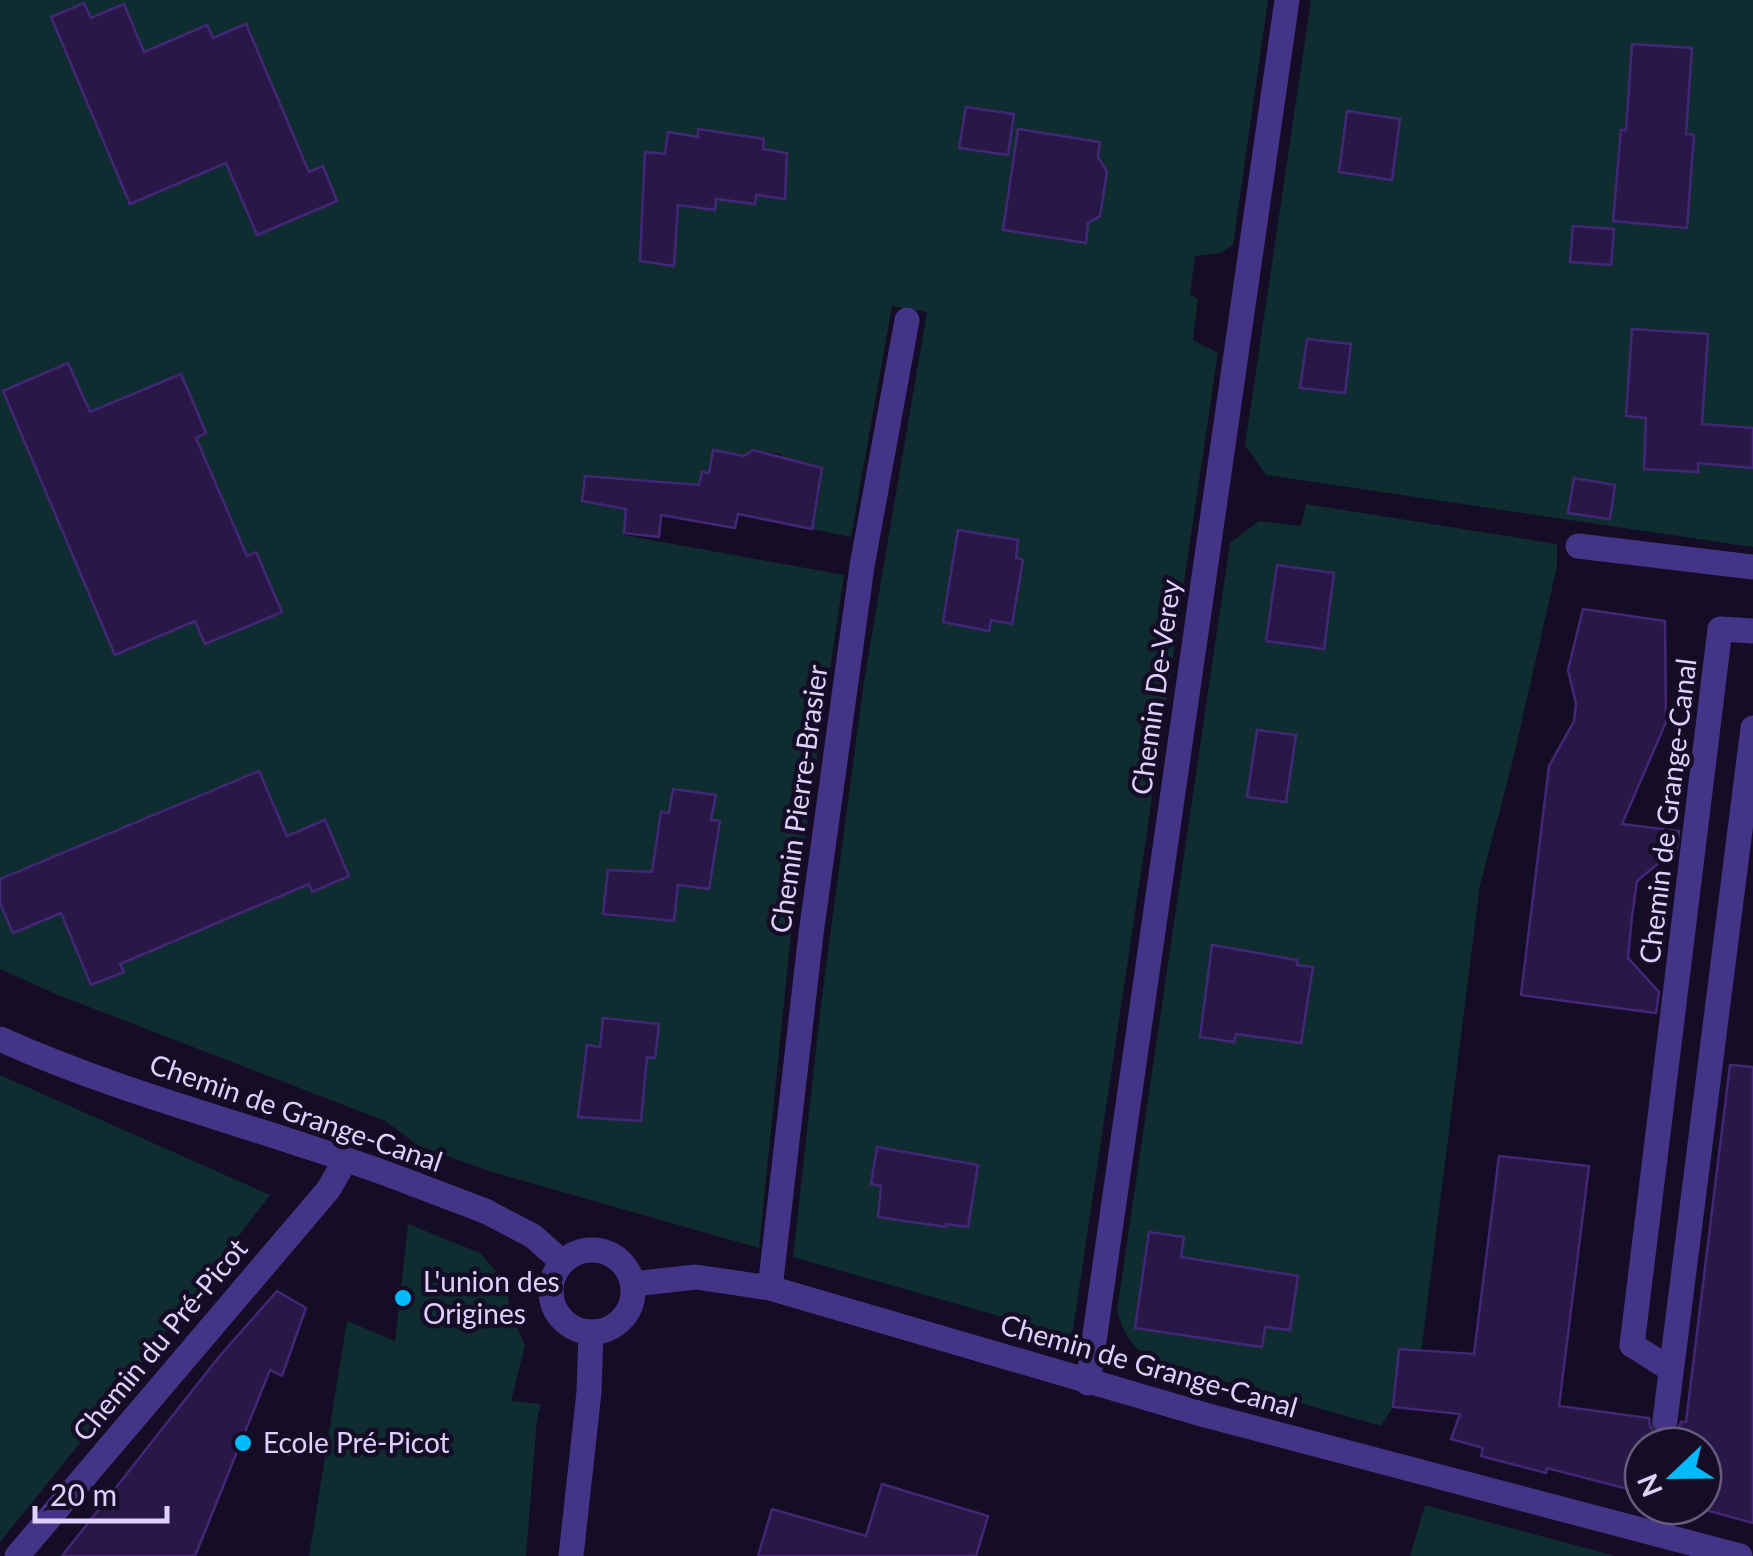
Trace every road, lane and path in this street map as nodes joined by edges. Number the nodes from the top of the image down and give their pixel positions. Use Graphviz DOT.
graph roads {
  1 [pos="1287,0"];
  2 [pos="908,320"];
  3 [pos="1578,546"];
  4 [pos="1753,567"];
  5 [pos="1753,631"];
  6 [pos="1753,728"];
  7 [pos="0,1038"];
  8 [pos="345,1160"];
  9 [pos="562,1262"];
  10 [pos="633,1284"];
  11 [pos="770,1288"];
  12 [pos="591,1332"];
  13 [pos="1670,1369"];
  14 [pos="1088,1383"];
  15 [pos="1664,1420"];
  16 [pos="1623,1512"];
  17 [pos="1668,1526"];
  18 [pos="17,1556"];
  19 [pos="571,1556"];
  20 [pos="1740,1556"];
  1 -- 14 [label="street, Chemin De-Verey"];
  2 -- 11 [label="street, Chemin Pierre-Brasier"];
  3 -- 4 [label="street"];
  5 -- 13 [label="street, Chemin de Grange-Canal"];
  6 -- 13 [label="street"];
  7 -- 8 [label="street, Chemin de Grange-Canal"];
  8 -- 9 [label="street, Chemin de Grange-Canal, bridge"];
  8 -- 18 [label="street, Chemin du Pré-Picot"];
  9 -- 10 [label="street"];
  9 -- 12 [label="street"];
  10 -- 11 [label="street, Chemin de Grange-Canal"];
  10 -- 12 [label="street"];
  11 -- 14 [label="street, Chemin de Grange-Canal"];
  12 -- 19 [label="street"];
  13 -- 15 [label="street"];
  14 -- 16 [label="street, Chemin de Grange-Canal"];
  17 -- 20 [label="street, Chemin de Grange-Canal"];
}
